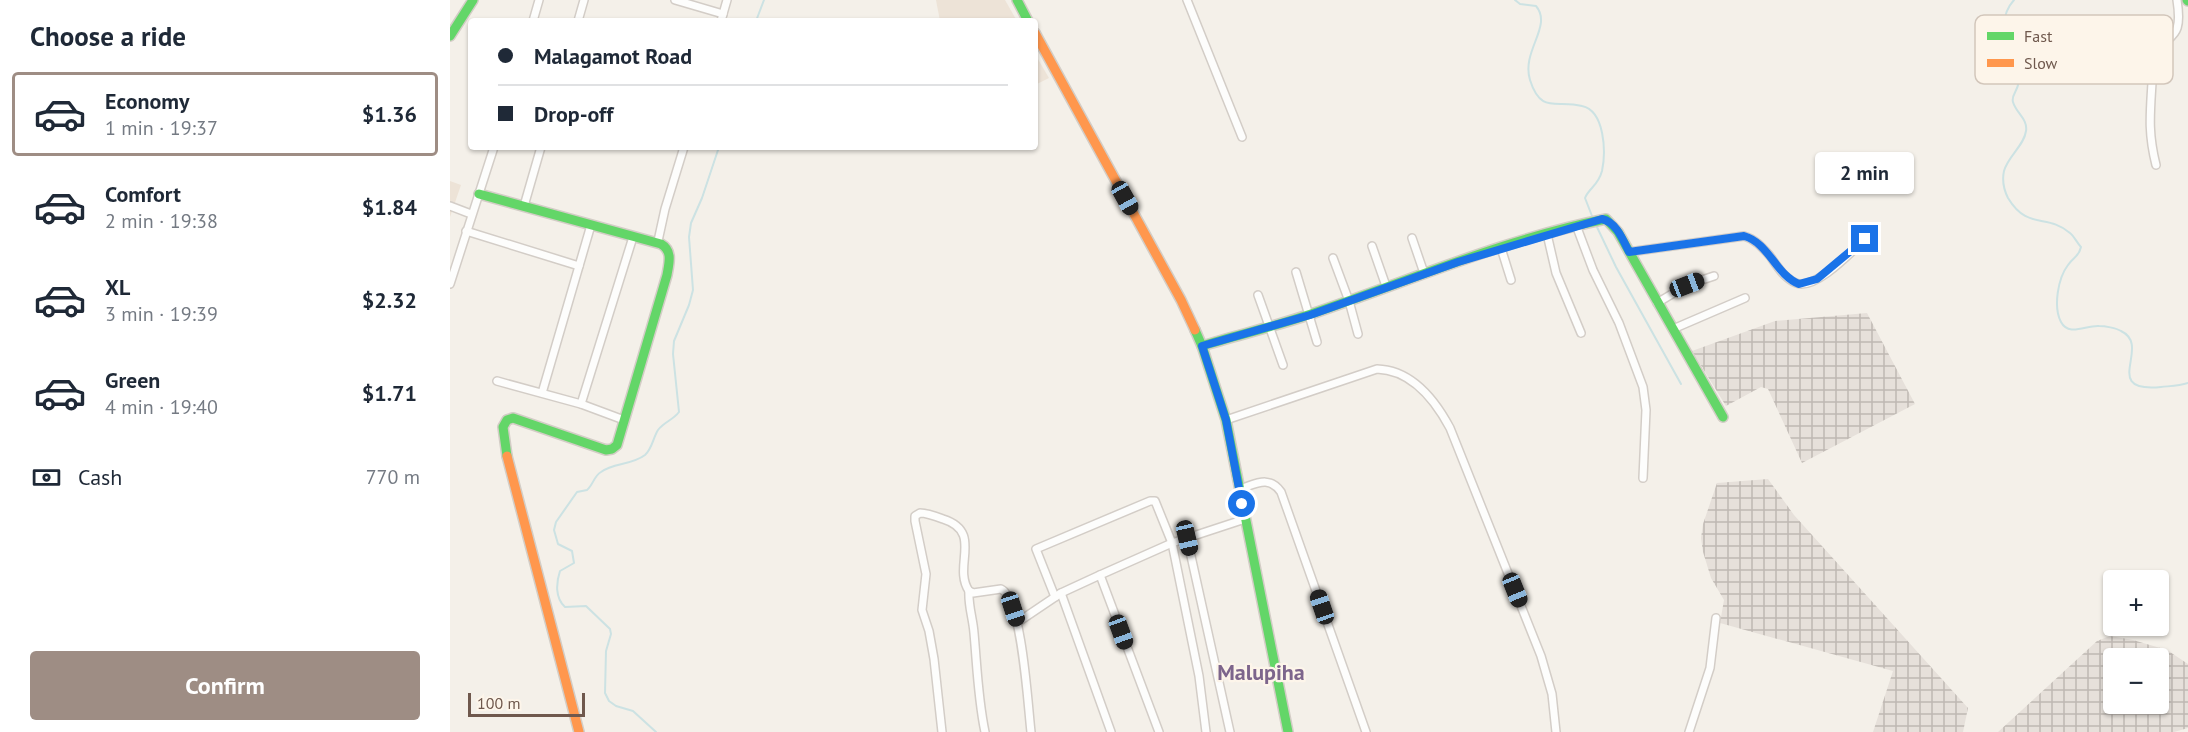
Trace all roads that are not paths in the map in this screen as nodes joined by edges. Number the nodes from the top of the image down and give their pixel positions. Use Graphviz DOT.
graph roads {
  1 [pos="473,0"];
  2 [pos="539,0"];
  3 [pos="584,0"];
  4 [pos="675,0"];
  5 [pos="727,0"];
  6 [pos="1017,0"];
  7 [pos="1187,0"];
  8 [pos="2177,0"];
  9 [pos="722,17"];
  10 [pos="534,18"];
  11 [pos="580,18"];
  12 [pos="1027,18"];
  13 [pos="2173,35"];
  14 [pos="450,36"];
  15 [pos="1038,38"];
  16 [pos="2150,84"];
  17 [pos="1242,137"];
  18 [pos="493,150"];
  19 [pos="540,150"];
  20 [pos="683,150"];
  21 [pos="2156,165"];
  22 [pos="479,194"];
  23 [pos="450,206"];
  24 [pos="524,206"];
  25 [pos="471,214"];
  26 [pos="591,225"];
  27 [pos="1576,225"];
  28 [pos="466,231"];
  29 [pos="1546,234"];
  30 [pos="633,237"];
  31 [pos="1412,238"];
  32 [pos="1865,239"];
  33 [pos="658,241"];
  34 [pos="1372,246"];
  35 [pos="1501,248"];
  36 [pos="1629,252"];
  37 [pos="1333,258"];
  38 [pos="579,266"];
  39 [pos="1296,272"];
  40 [pos="1424,273"];
  41 [pos="1714,276"];
  42 [pos="1511,280"];
  43 [pos="450,284"];
  44 [pos="1386,286"];
  45 [pos="1258,296"];
  46 [pos="1745,298"];
  47 [pos="1349,301"];
  48 [pos="1657,303"];
  49 [pos="1310,315"];
  50 [pos="1270,327"];
  51 [pos="1673,329"];
  52 [pos="1581,333"];
  53 [pos="1358,334"];
  54 [pos="1317,342"];
  55 [pos="1202,346"];
  56 [pos="1283,364"];
  57 [pos="497,381"];
  58 [pos="542,393"];
  59 [pos="581,404"];
  60 [pos="1723,417"];
  61 [pos="624,420"];
  62 [pos="1226,420"];
  63 [pos="1643,478"];
  64 [pos="1239,489"];
  65 [pos="1245,519"];
  66 [pos="1187,538"];
  67 [pos="1172,543"];
  68 [pos="1100,575"];
  69 [pos="969,591"];
  70 [pos="1058,595"];
  71 [pos="1716,618"];
  72 [pos="1017,622"];
  73 [pos="579,732"];
  74 [pos="942,732"];
  75 [pos="985,732"];
  76 [pos="1031,732"];
  77 [pos="1111,732"];
  78 [pos="1159,732"];
  79 [pos="1206,732"];
  80 [pos="1230,732"];
  81 [pos="1288,732"];
  82 [pos="1366,732"];
  83 [pos="1556,732"];
  84 [pos="1689,732"];
  1 -- 14 [label="street"];
  2 -- 10 [label="street"];
  3 -- 11 [label="street"];
  4 -- 9 [label="street"];
  5 -- 9 [label="street"];
  6 -- 12 [label="street"];
  7 -- 17 [label="street"];
  8 -- 13 [label="street"];
  15 -- 55 [label="street"];
  16 -- 21 [label="street"];
  18 -- 22 [label="street"];
  19 -- 24 [label="street"];
  20 -- 33 [label="street"];
  22 -- 24 [label="street"];
  22 -- 25 [label="street"];
  23 -- 25 [label="street"];
  24 -- 26 [label="street"];
  25 -- 28 [label="street"];
  26 -- 30 [label="street"];
  26 -- 38 [label="street"];
  27 -- 29 [label="street"];
  27 -- 36 [label="street"];
  27 -- 63 [label="street"];
  28 -- 38 [label="street"];
  28 -- 43 [label="street"];
  29 -- 35 [label="street"];
  29 -- 52 [label="street"];
  30 -- 33 [label="street"];
  30 -- 59 [label="street"];
  31 -- 40 [label="street"];
  32 -- 36 [label="street"];
  33 -- 61 [label="street"];
  34 -- 44 [label="street"];
  35 -- 40 [label="street"];
  35 -- 42 [label="street"];
  36 -- 48 [label="street"];
  37 -- 47 [label="street"];
  38 -- 58 [label="street"];
  39 -- 49 [label="street"];
  40 -- 44 [label="street"];
  41 -- 48 [label="street"];
  44 -- 47 [label="street"];
  45 -- 50 [label="street"];
  46 -- 51 [label="street"];
  47 -- 49 [label="street"];
  47 -- 53 [label="street"];
  48 -- 51 [label="street"];
  49 -- 50 [label="street"];
  49 -- 54 [label="street"];
  50 -- 55 [label="street"];
  50 -- 56 [label="street"];
  51 -- 60 [label="street"];
  55 -- 62 [label="street"];
  57 -- 58 [label="street"];
  58 -- 59 [label="street"];
  59 -- 61 [label="street"];
  61 -- 73 [label="street"];
  62 -- 64 [label="street"];
  62 -- 83 [label="street"];
  64 -- 65 [label="street"];
  64 -- 82 [label="street"];
  65 -- 66 [label="street"];
  65 -- 81 [label="street"];
  66 -- 67 [label="street"];
  66 -- 80 [label="street"];
  67 -- 68 [label="street"];
  67 -- 70 [label="street"];
  67 -- 79 [label="street"];
  68 -- 70 [label="street"];
  68 -- 78 [label="street"];
  69 -- 72 [label="street"];
  69 -- 74 [label="street"];
  69 -- 75 [label="street"];
  70 -- 72 [label="street"];
  70 -- 77 [label="street"];
  71 -- 84 [label="street"];
  72 -- 76 [label="street"];
}
